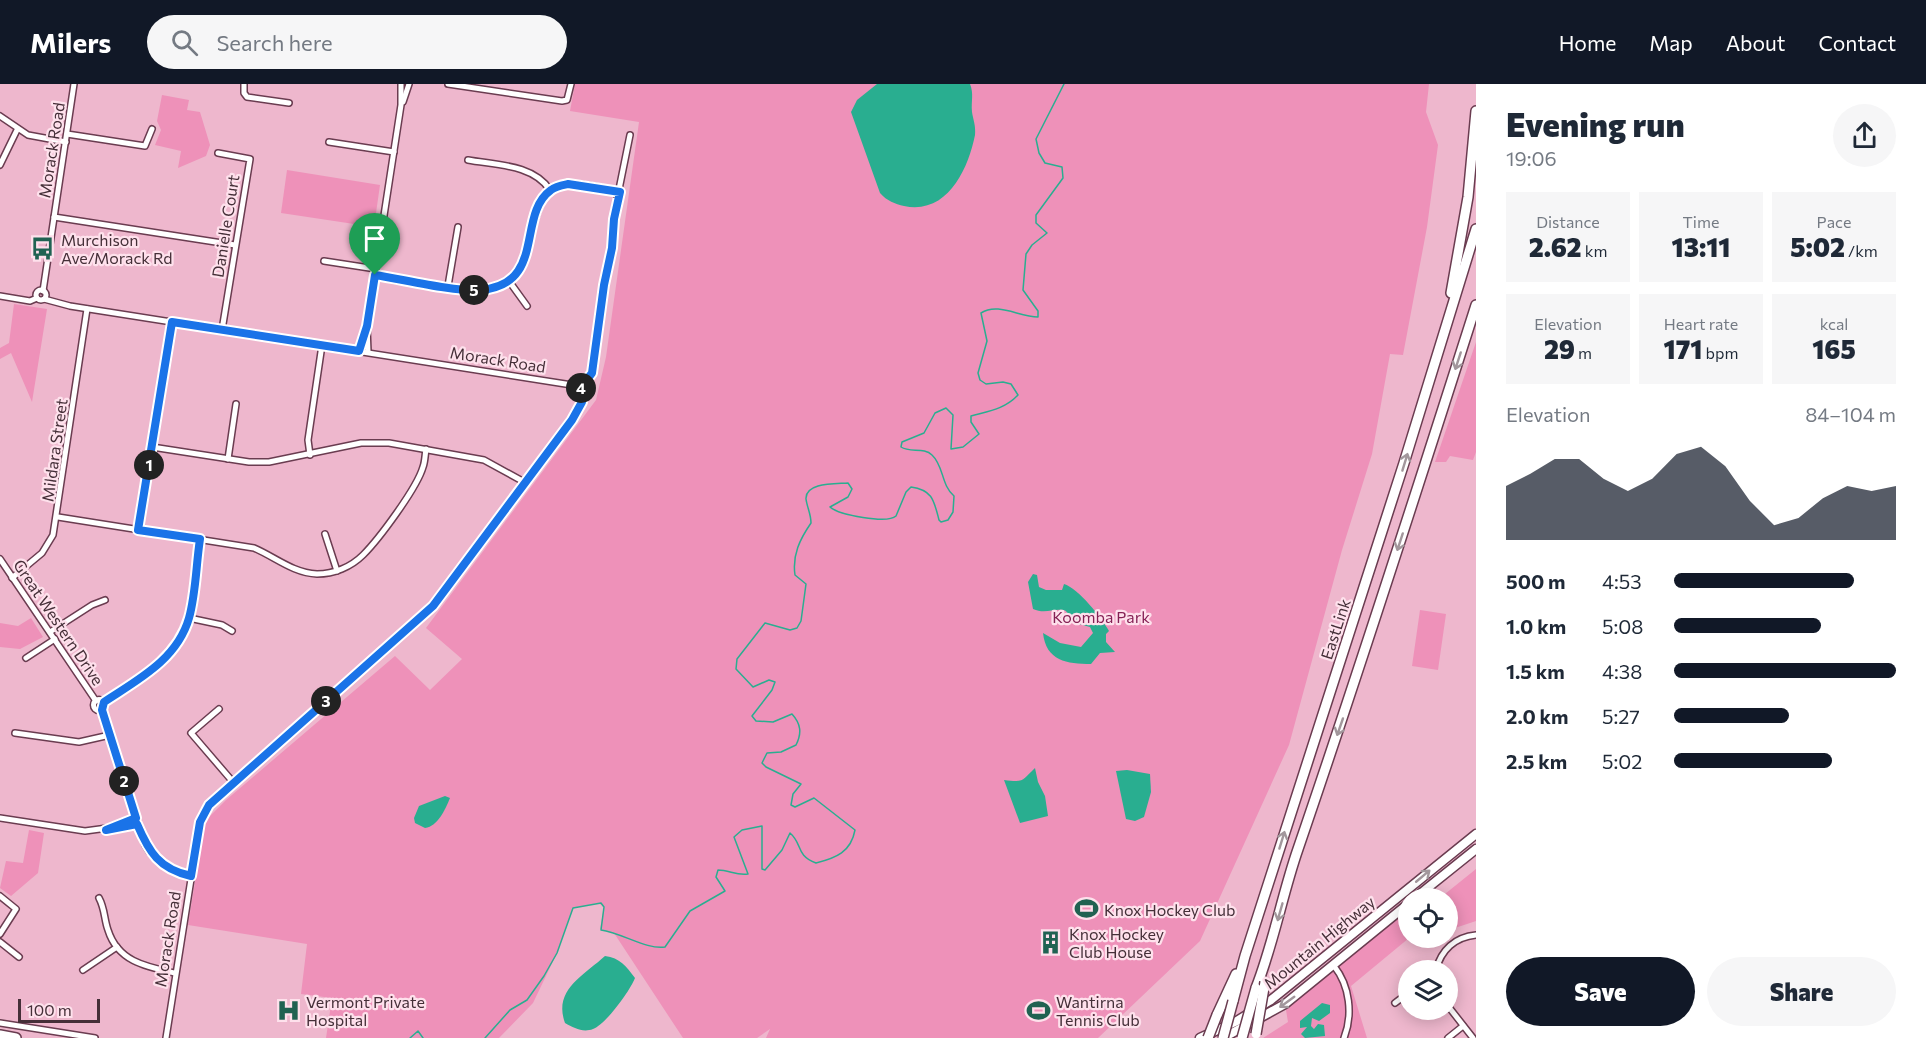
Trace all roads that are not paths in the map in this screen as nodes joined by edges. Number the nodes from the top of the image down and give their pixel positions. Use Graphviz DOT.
graph roads {
  1 [pos="74,84"];
  2 [pos="244,84"];
  3 [pos="401,84"];
  4 [pos="409,84"];
  5 [pos="448,84"];
  6 [pos="571,84"];
  7 [pos="289,103"];
  8 [pos="401,105"];
  9 [pos="1476,111"];
  10 [pos="0,116"];
  11 [pos="152,129"];
  12 [pos="17,130"];
  13 [pos="67,134"];
  14 [pos="630,135"];
  15 [pos="66,142"];
  16 [pos="329,142"];
  17 [pos="145,146"];
  18 [pos="394,152"];
  19 [pos="218,153"];
  20 [pos="148,154"];
  21 [pos="468,160"];
  22 [pos="0,165"];
  23 [pos="550,190"];
  24 [pos="620,192"];
  25 [pos="54,217"];
  26 [pos="458,227"];
  27 [pos="1476,229"];
  28 [pos="234,245"];
  29 [pos="324,261"];
  30 [pos="375,272"];
  31 [pos="509,281"];
  32 [pos="448,286"];
  33 [pos="43,291"];
  34 [pos="0,296"];
  35 [pos="37,298"];
  36 [pos="44,299"];
  37 [pos="1476,305"];
  38 [pos="527,306"];
  39 [pos="87,309"];
  40 [pos="172,322"];
  41 [pos="367,326"];
  42 [pos="1445,328"];
  43 [pos="222,330"];
  44 [pos="322,345"];
  45 [pos="359,351"];
  46 [pos="368,352"];
  47 [pos="579,390"];
  48 [pos="236,404"];
  49 [pos="152,447"];
  50 [pos="426,449"];
  51 [pos="310,455"];
  52 [pos="228,459"];
  53 [pos="526,483"];
  54 [pos="58,517"];
  55 [pos="138,530"];
  56 [pos="325,534"];
  57 [pos="200,539"];
  58 [pos="0,559"];
  59 [pos="337,571"];
  60 [pos="12,578"];
  61 [pos="105,600"];
  62 [pos="189,618"];
  63 [pos="232,630"];
  64 [pos="50,632"];
  65 [pos="54,639"];
  66 [pos="26,658"];
  67 [pos="96,701"];
  68 [pos="104,702"];
  69 [pos="219,709"];
  70 [pos="102,710"];
  71 [pos="15,733"];
  72 [pos="110,735"];
  73 [pos="233,782"];
  74 [pos="0,818"];
  75 [pos="136,821"];
  76 [pos="1476,834"];
  77 [pos="1476,849"];
  78 [pos="191,876"];
  79 [pos="1415,888"];
  80 [pos="1427,888"];
  81 [pos="0,896"];
  82 [pos="99,898"];
  83 [pos="1398,902"];
  84 [pos="1398,912"];
  85 [pos="0,934"];
  86 [pos="1476,935"];
  87 [pos="0,942"];
  88 [pos="117,947"];
  89 [pos="1330,954"];
  90 [pos="1245,956"];
  91 [pos="20,957"];
  92 [pos="1267,960"];
  93 [pos="1440,960"];
  94 [pos="1334,966"];
  95 [pos="83,970"];
  96 [pos="175,973"];
  97 [pos="1398,1001"];
  98 [pos="1395,1003"];
  99 [pos="1458,1019"];
  100 [pos="0,1023"];
  101 [pos="1463,1026"];
  102 [pos="0,1035"];
  103 [pos="1255,1036"];
  104 [pos="16,1038"];
  105 [pos="95,1038"];
  106 [pos="166,1038"];
  107 [pos="1200,1038"];
  108 [pos="1208,1038"];
  109 [pos="1223,1038"];
  110 [pos="1242,1038"];
  111 [pos="1344,1038"];
  112 [pos="1448,1038"];
  113 [pos="1473,1038"];
  1 -- 13 [label="street, Morack Road"];
  2 -- 7 [label="street"];
  3 -- 8 [label="street"];
  4 -- 8 [label="street"];
  5 -- 6 [label="street"];
  8 -- 18 [label="street"];
  9 -- 42 [label="highway"];
  10 -- 12 [label="street"];
  11 -- 17 [label="street"];
  12 -- 15 [label="street"];
  12 -- 22 [label="street"];
  13 -- 15 [label="street, Morack Road"];
  13 -- 17 [label="street"];
  14 -- 24 [label="street"];
  15 -- 25 [label="street, Morack Road"];
  16 -- 18 [label="street"];
  17 -- 20 [label="street"];
  18 -- 30 [label="street"];
  19 -- 28 [label="street, Danielle Court"];
  21 -- 23 [label="street"];
  23 -- 24 [label="street"];
  23 -- 31 [label="street"];
  24 -- 47 [label="street"];
  25 -- 28 [label="street"];
  25 -- 33 [label="street, Morack Road"];
  26 -- 32 [label="street"];
  27 -- 42 [label="highway, EastLink"];
  28 -- 43 [label="street, Danielle Court"];
  29 -- 30 [label="street"];
  30 -- 32 [label="street"];
  30 -- 41 [label="street"];
  31 -- 32 [label="street"];
  31 -- 38 [label="street"];
  33 -- 35 [label="street"];
  33 -- 36 [label="street, Morack Road"];
  34 -- 35 [label="street, Morack Road"];
  35 -- 36 [label="street, Morack Road"];
  36 -- 39 [label="street, Morack Road"];
  37 -- 92 [label="highway, one-way"];
  39 -- 40 [label="street, Morack Road"];
  39 -- 54 [label="street, Mildara Street"];
  40 -- 43 [label="street, Morack Road"];
  40 -- 49 [label="street"];
  41 -- 45 [label="street"];
  41 -- 46 [label="street"];
  90 -- 42 [label="highway, EastLink, one-way"];
  43 -- 44 [label="street, Morack Road"];
  44 -- 45 [label="street, Morack Road"];
  44 -- 51 [label="street"];
  45 -- 46 [label="street, Morack Road"];
  46 -- 47 [label="street, Morack Road"];
  47 -- 53 [label="street, Morack Road"];
  48 -- 52 [label="street"];
  49 -- 52 [label="street"];
  49 -- 55 [label="street"];
  50 -- 51 [label="street"];
  50 -- 53 [label="street"];
  50 -- 59 [label="street"];
  51 -- 52 [label="street"];
  53 -- 73 [label="street, Morack Road"];
  54 -- 55 [label="street"];
  54 -- 60 [label="street, Mildara Street"];
  55 -- 57 [label="street"];
  56 -- 59 [label="street"];
  57 -- 59 [label="street"];
  57 -- 62 [label="street"];
  58 -- 60 [label="street, Great Western Drive"];
  60 -- 64 [label="street, Great Western Drive"];
  61 -- 64 [label="street"];
  62 -- 63 [label="street"];
  62 -- 68 [label="street"];
  64 -- 65 [label="street, Great Western Drive"];
  65 -- 66 [label="street"];
  65 -- 67 [label="street, Great Western Drive"];
  67 -- 68 [label="street"];
  67 -- 70 [label="street, Great Western Drive"];
  68 -- 70 [label="street"];
  69 -- 73 [label="street"];
  70 -- 72 [label="street, Great Western Drive"];
  71 -- 72 [label="street"];
  72 -- 75 [label="street, Great Western Drive"];
  73 -- 78 [label="street, Morack Road"];
  74 -- 75 [label="street"];
  75 -- 78 [label="street, Great Western Drive"];
  79 -- 76 [label="main road, Mountain Highway, one-way"];
  77 -- 80 [label="main road"];
  78 -- 96 [label="street, Morack Road"];
  81 -- 85 [label="street"];
  82 -- 88 [label="street"];
  83 -- 89 [label="main road, Mountain Highway"];
  84 -- 94 [label="main road, Mountain Highway"];
  86 -- 93 [label="street"];
  87 -- 91 [label="street"];
  88 -- 95 [label="street"];
  88 -- 96 [label="street"];
  89 -- 94 [label="main road"];
  89 -- 107 [label="main road, Mountain Highway"];
  90 -- 108 [label="highway, bridge"];
  90 -- 109 [label="highway, EastLink, bridge"];
  92 -- 103 [label="highway, bridge"];
  92 -- 110 [label="highway, bridge"];
  94 -- 109 [label="main road, Mountain Highway, one-way"];
  94 -- 111 [label="street"];
  96 -- 106 [label="street, Morack Road"];
  97 -- 98 [label="street"];
  99 -- 101 [label="street"];
  100 -- 105 [label="street"];
  101 -- 112 [label="street"];
  101 -- 113 [label="street"];
  102 -- 104 [label="highway"];
}
